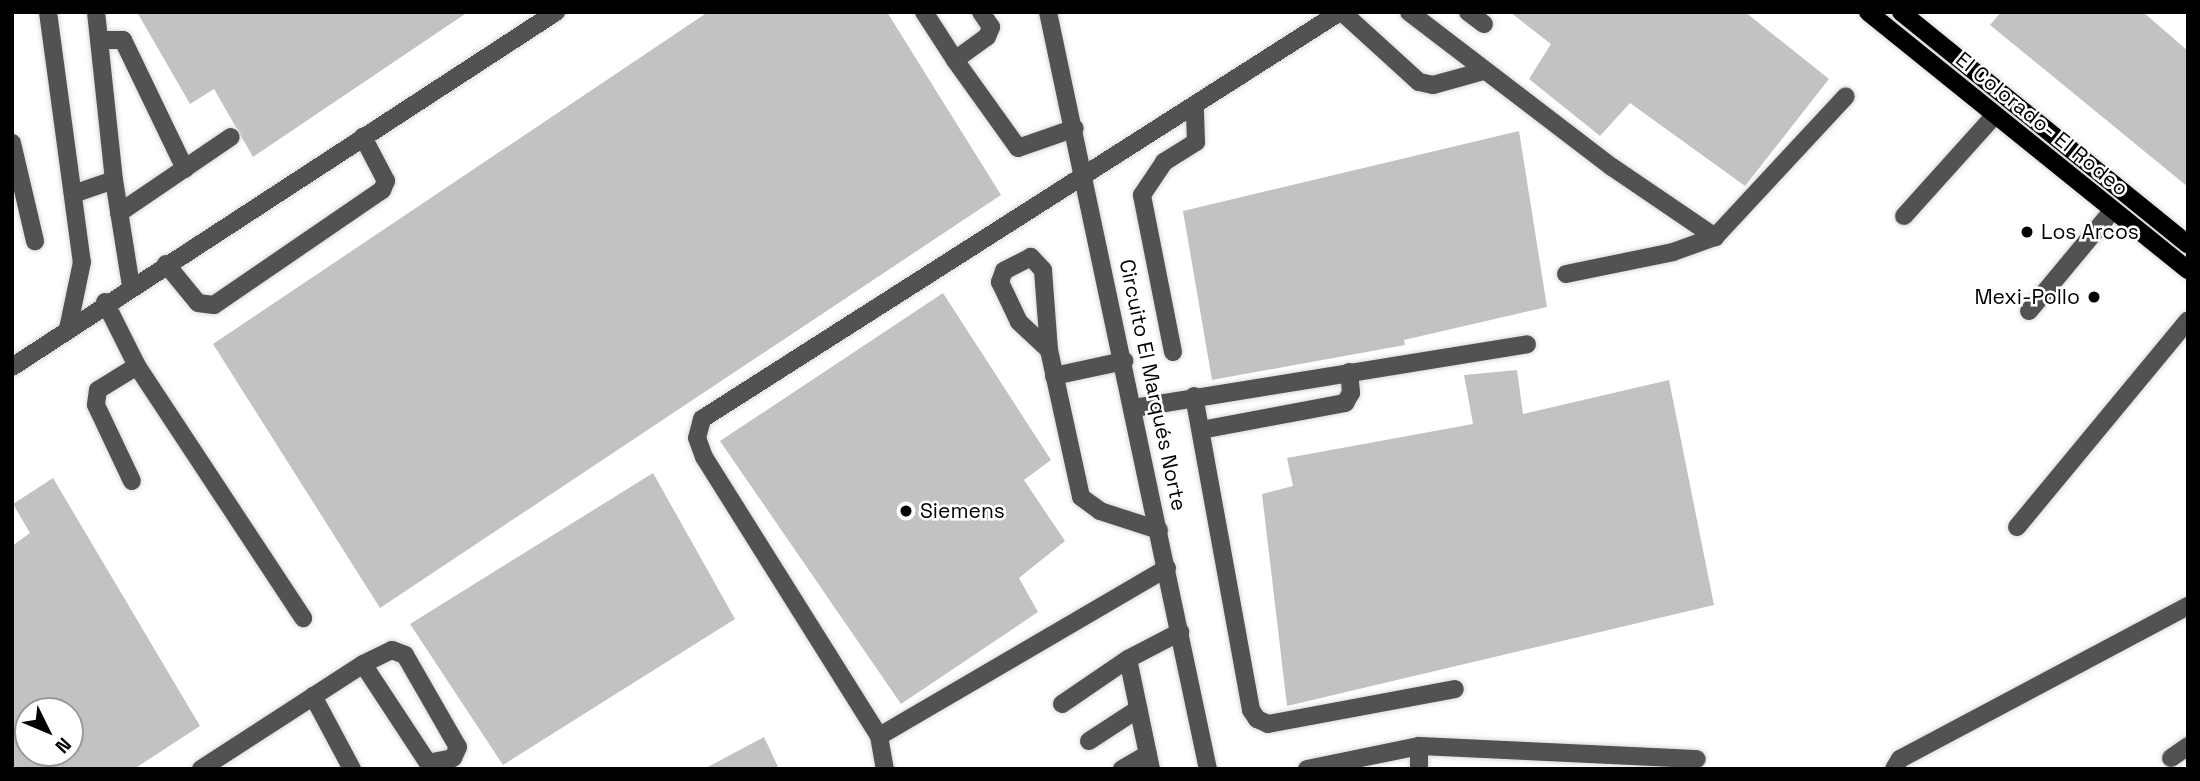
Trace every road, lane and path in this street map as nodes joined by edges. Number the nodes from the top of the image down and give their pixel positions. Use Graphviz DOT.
graph roads {
  1 [pos="48,12"];
  2 [pos="96,12"];
  3 [pos="556,12"];
  4 [pos="924,12"];
  5 [pos="981,12"];
  6 [pos="1048,12"];
  7 [pos="1341,12"];
  8 [pos="1409,12"];
  9 [pos="1468,12"];
  10 [pos="1868,12"];
  11 [pos="1900,12"];
  12 [pos="1912,12"];
  13 [pos="1483,24"];
  14 [pos="100,40"];
  15 [pos="1961,60"];
  16 [pos="956,61"];
  17 [pos="1484,71"];
  18 [pos="1846,96"];
  19 [pos="1195,107"];
  20 [pos="1995,115"];
  21 [pos="1075,128"];
  22 [pos="232,137"];
  23 [pos="363,137"];
  24 [pos="12,143"];
  25 [pos="185,169"];
  26 [pos="1087,177"];
  27 [pos="114,180"];
  28 [pos="76,193"];
  29 [pos="2113,210"];
  30 [pos="119,213"];
  31 [pos="1904,216"];
  32 [pos="1715,237"];
  33 [pos="35,241"];
  34 [pos="2188,244"];
  35 [pos="166,264"];
  36 [pos="2188,270"];
  37 [pos="1566,274"];
  38 [pos="131,286"];
  39 [pos="105,302"];
  40 [pos="2029,311"];
  41 [pos="2188,320"];
  42 [pos="68,328"];
  43 [pos="1527,344"];
  44 [pos="1049,350"];
  45 [pos="1172,352"];
  46 [pos="1125,361"];
  47 [pos="12,366"];
  48 [pos="137,366"];
  49 [pos="1349,372"];
  50 [pos="1054,376"];
  51 [pos="1194,396"];
  52 [pos="1134,408"];
  53 [pos="1201,430"];
  54 [pos="132,481"];
  55 [pos="2017,527"];
  56 [pos="1159,530"];
  57 [pos="1167,568"];
  58 [pos="2188,606"];
  59 [pos="303,618"];
  60 [pos="1180,632"];
  61 [pos="1128,659"];
  62 [pos="363,664"];
  63 [pos="1455,689"];
  64 [pos="313,696"];
  65 [pos="1062,704"];
  66 [pos="1138,709"];
  67 [pos="878,736"];
  68 [pos="1089,741"];
  69 [pos="1419,746"];
  70 [pos="2188,746"];
  71 [pos="2171,758"];
  72 [pos="1697,759"];
  73 [pos="1149,762"];
  74 [pos="201,769"];
  75 [pos="352,769"];
  76 [pos="885,769"];
  77 [pos="1122,769"];
  78 [pos="1208,769"];
  79 [pos="1307,769"];
  80 [pos="1419,769"];
  81 [pos="1894,769"];
  1 -- 28 [label="street"];
  2 -- 14 [label="street"];
  3 -- 23 [label="street"];
  4 -- 16 [label="street"];
  5 -- 16 [label="street"];
  6 -- 21 [label="street, Circuito El Marqués Norte"];
  7 -- 17 [label="street"];
  7 -- 19 [label="street"];
  8 -- 17 [label="street"];
  9 -- 13 [label="street"];
  10 -- 20 [label="main road, El Colorado- El Rodeo"];
  11 -- 15 [label="main road, El Colorado- El Rodeo"];
  12 -- 15 [label="main road"];
  14 -- 25 [label="street"];
  14 -- 27 [label="street"];
  15 -- 34 [label="main road, El Colorado- El Rodeo"];
  16 -- 21 [label="street"];
  17 -- 32 [label="street"];
  18 -- 32 [label="street"];
  19 -- 26 [label="street"];
  19 -- 45 [label="street"];
  20 -- 29 [label="main road, El Colorado- El Rodeo"];
  20 -- 31 [label="street"];
  21 -- 26 [label="street, Circuito El Marqués Norte"];
  22 -- 25 [label="street"];
  23 -- 35 [label="street"];
  23 -- 35 [label="street"];
  24 -- 33 [label="street"];
  25 -- 30 [label="street"];
  26 -- 46 [label="street, Circuito El Marqués Norte"];
  26 -- 67 [label="street"];
  27 -- 28 [label="street"];
  27 -- 30 [label="street"];
  28 -- 42 [label="street"];
  29 -- 36 [label="main road, El Colorado- El Rodeo"];
  29 -- 40 [label="street"];
  30 -- 38 [label="street"];
  32 -- 37 [label="street"];
  35 -- 38 [label="street"];
  38 -- 39 [label="street"];
  39 -- 42 [label="street"];
  39 -- 48 [label="street"];
  41 -- 55 [label="street"];
  42 -- 47 [label="street"];
  43 -- 49 [label="street"];
  44 -- 44 [label="street"];
  44 -- 50 [label="street"];
  46 -- 50 [label="street"];
  46 -- 52 [label="street, Circuito El Marqués Norte"];
  48 -- 54 [label="street"];
  48 -- 59 [label="street"];
  49 -- 51 [label="street"];
  49 -- 53 [label="street"];
  50 -- 56 [label="street"];
  51 -- 52 [label="street"];
  51 -- 53 [label="street"];
  52 -- 56 [label="street, Circuito El Marqués Norte"];
  53 -- 63 [label="street"];
  56 -- 57 [label="street, Circuito El Marqués Norte"];
  57 -- 60 [label="street, Circuito El Marqués Norte"];
  57 -- 67 [label="street"];
  58 -- 81 [label="street"];
  60 -- 61 [label="street"];
  60 -- 78 [label="street, Circuito El Marqués Norte"];
  61 -- 65 [label="street"];
  61 -- 66 [label="street"];
  62 -- 62 [label="street"];
  62 -- 64 [label="street"];
  64 -- 74 [label="street"];
  64 -- 75 [label="street"];
  66 -- 68 [label="street"];
  66 -- 73 [label="street"];
  67 -- 76 [label="street"];
  69 -- 72 [label="street"];
  69 -- 79 [label="street"];
  69 -- 80 [label="street"];
  70 -- 71 [label="street"];
  73 -- 77 [label="street"];
}
